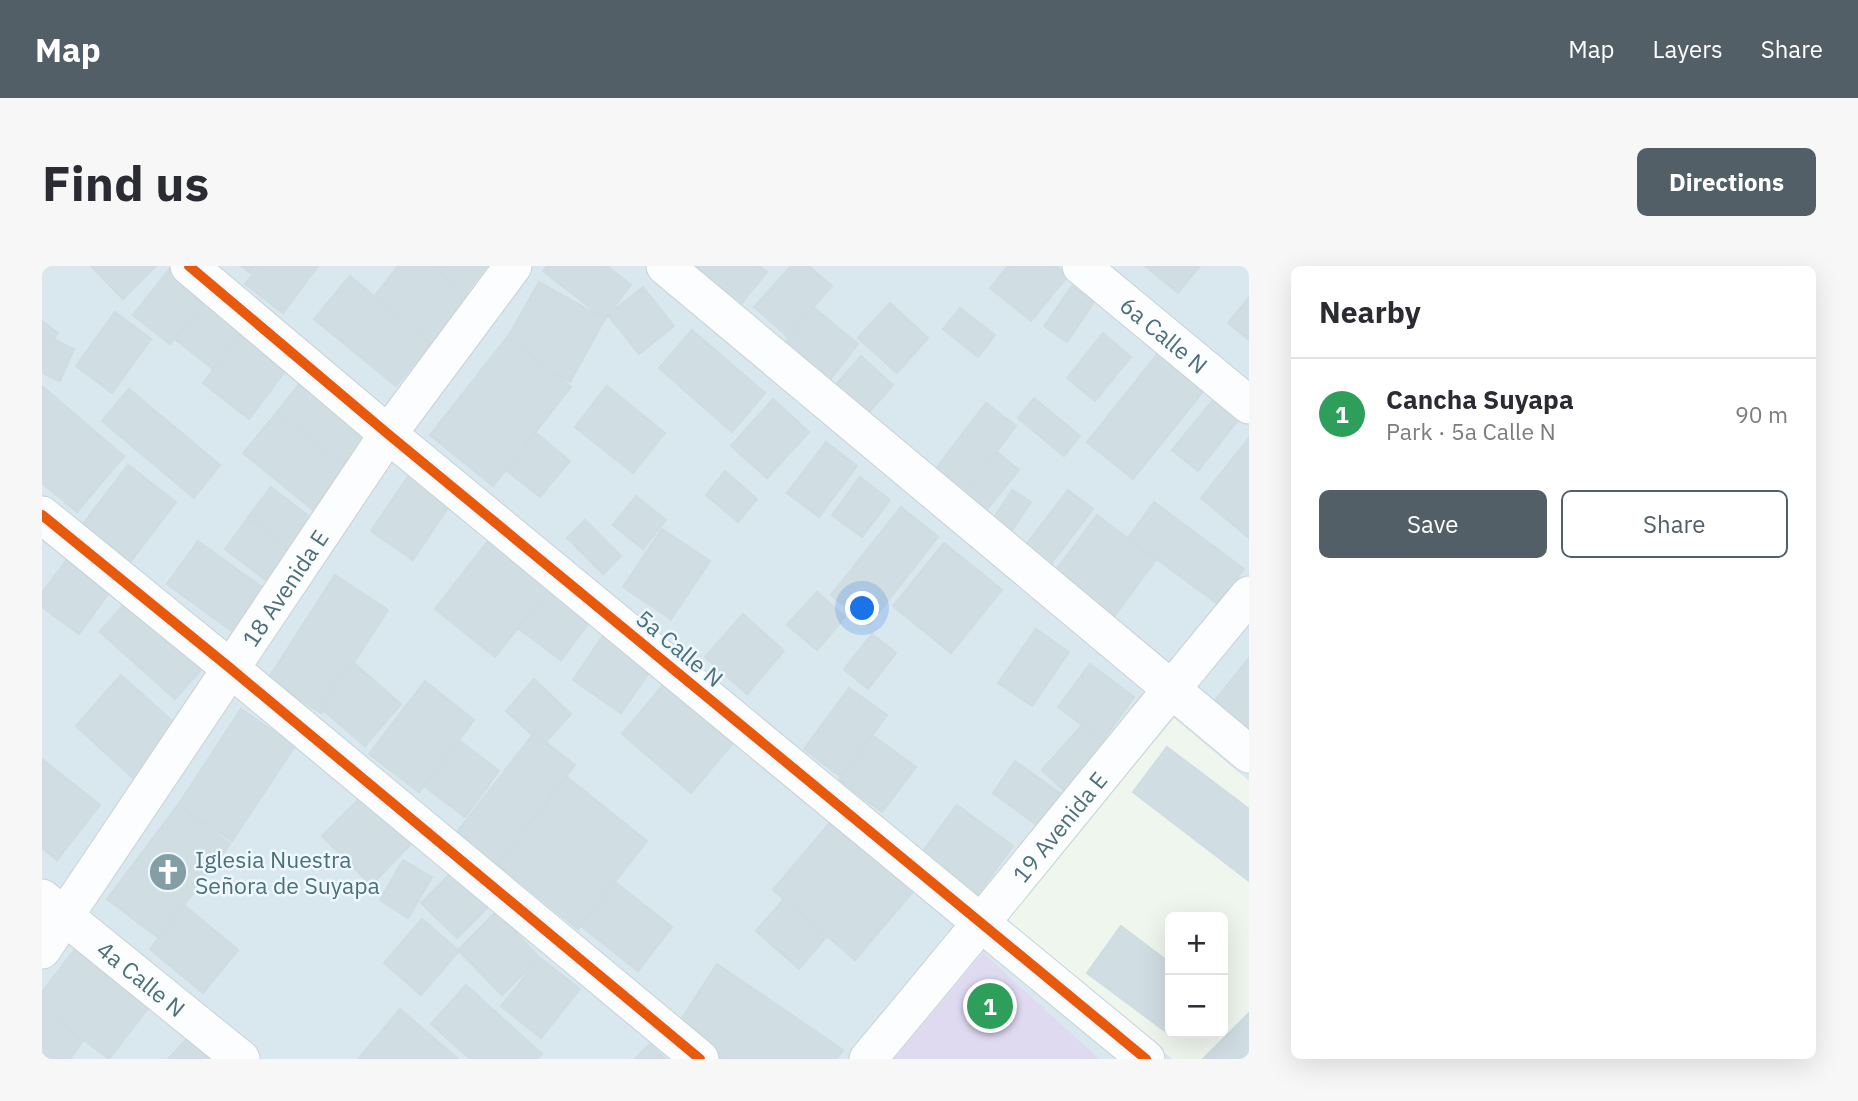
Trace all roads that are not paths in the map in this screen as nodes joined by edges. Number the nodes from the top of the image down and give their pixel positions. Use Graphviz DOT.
graph roads {
  1 [pos="189,266"];
  2 [pos="513,266"];
  3 [pos="665,266"];
  4 [pos="1081,266"];
  5 [pos="1249,405"];
  6 [pos="388,434"];
  7 [pos="42,515"];
  8 [pos="1249,595"];
  9 [pos="230,668"];
  10 [pos="1171,688"];
  11 [pos="1249,754"];
  12 [pos="53,908"];
  13 [pos="981,925"];
  14 [pos="42,950"];
  15 [pos="241,1059"];
  16 [pos="699,1059"];
  17 [pos="868,1059"];
  18 [pos="1146,1059"];
  1 -- 6 [label="street, 5a Calle N"];
  2 -- 6 [label="street, 18 Avenida E"];
  3 -- 10 [label="street"];
  4 -- 5 [label="street, 6a Calle N"];
  6 -- 9 [label="street, 18 Avenida E"];
  6 -- 13 [label="street, 5a Calle N"];
  7 -- 9 [label="street"];
  8 -- 10 [label="street, 19 Avenida E"];
  9 -- 12 [label="street, 18 Avenida E"];
  9 -- 16 [label="street"];
  10 -- 11 [label="street"];
  10 -- 13 [label="street, 19 Avenida E"];
  12 -- 14 [label="street, 18 Avenida E"];
  12 -- 15 [label="street, 4a Calle N"];
  13 -- 17 [label="street, 19 Avenida E"];
  13 -- 18 [label="street, 5a Calle N"];
}
